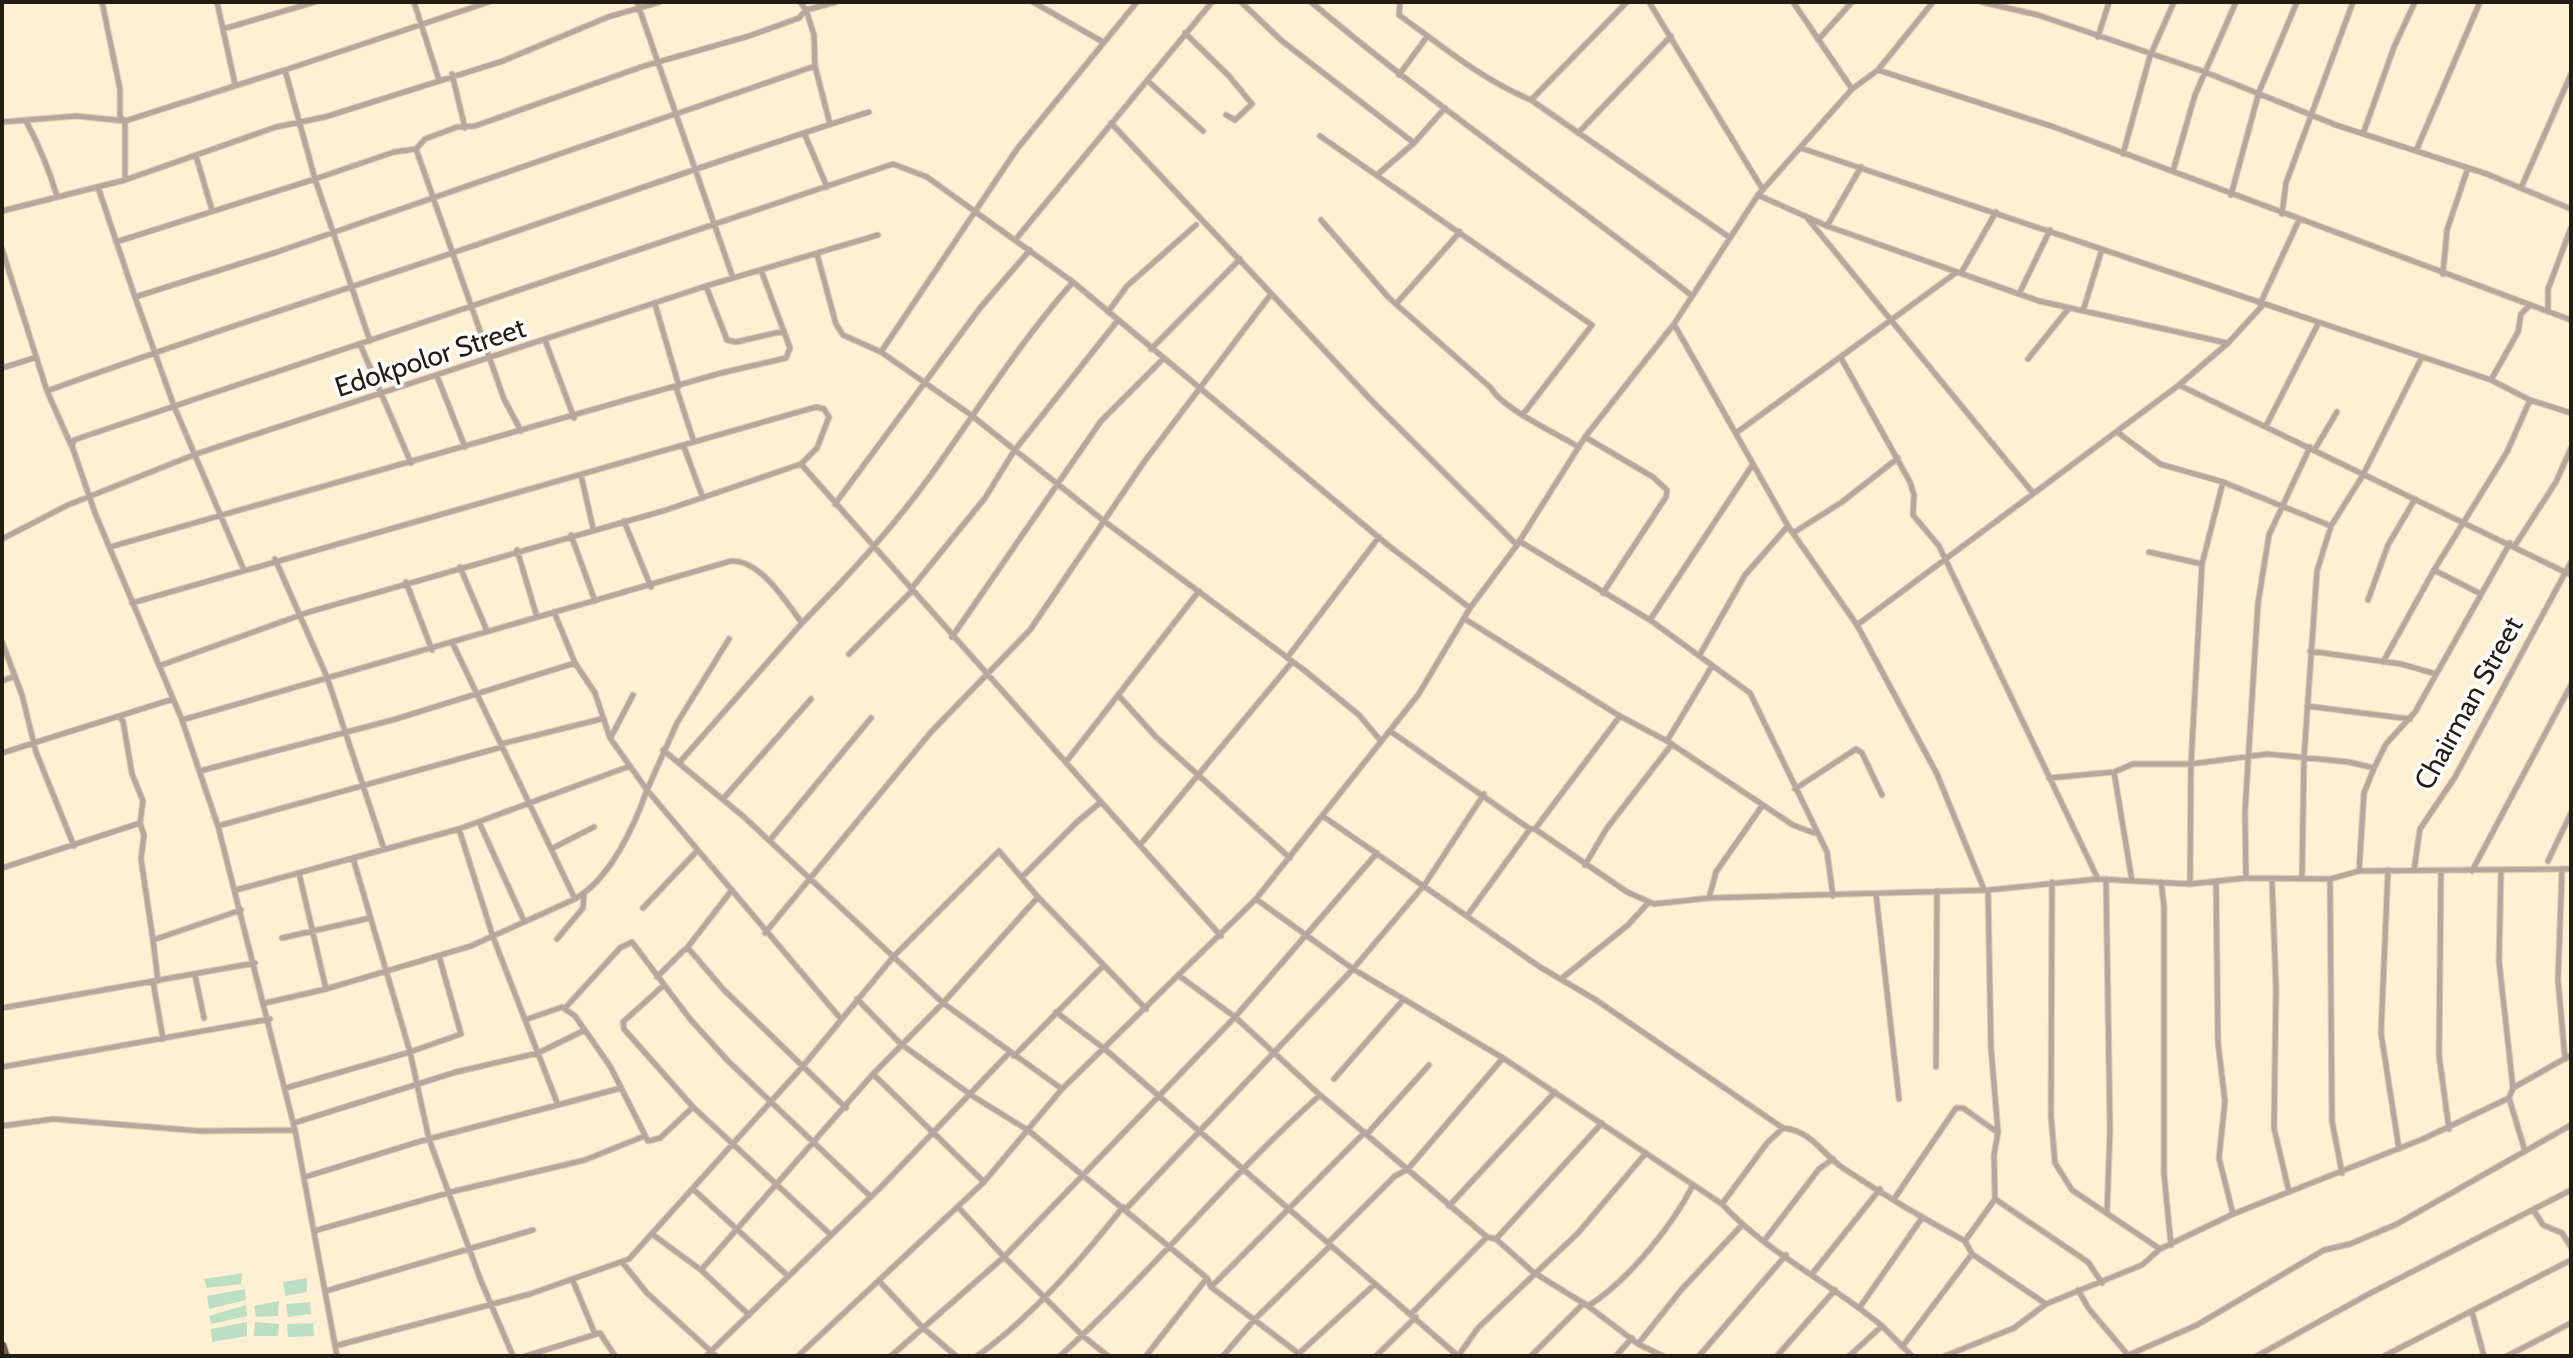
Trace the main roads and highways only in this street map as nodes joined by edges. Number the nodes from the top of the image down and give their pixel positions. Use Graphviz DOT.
graph roads {
  1 [pos="2,1346"];
  2 [pos="5,1356"];
  1 -- 2 [label="highway"];
}
